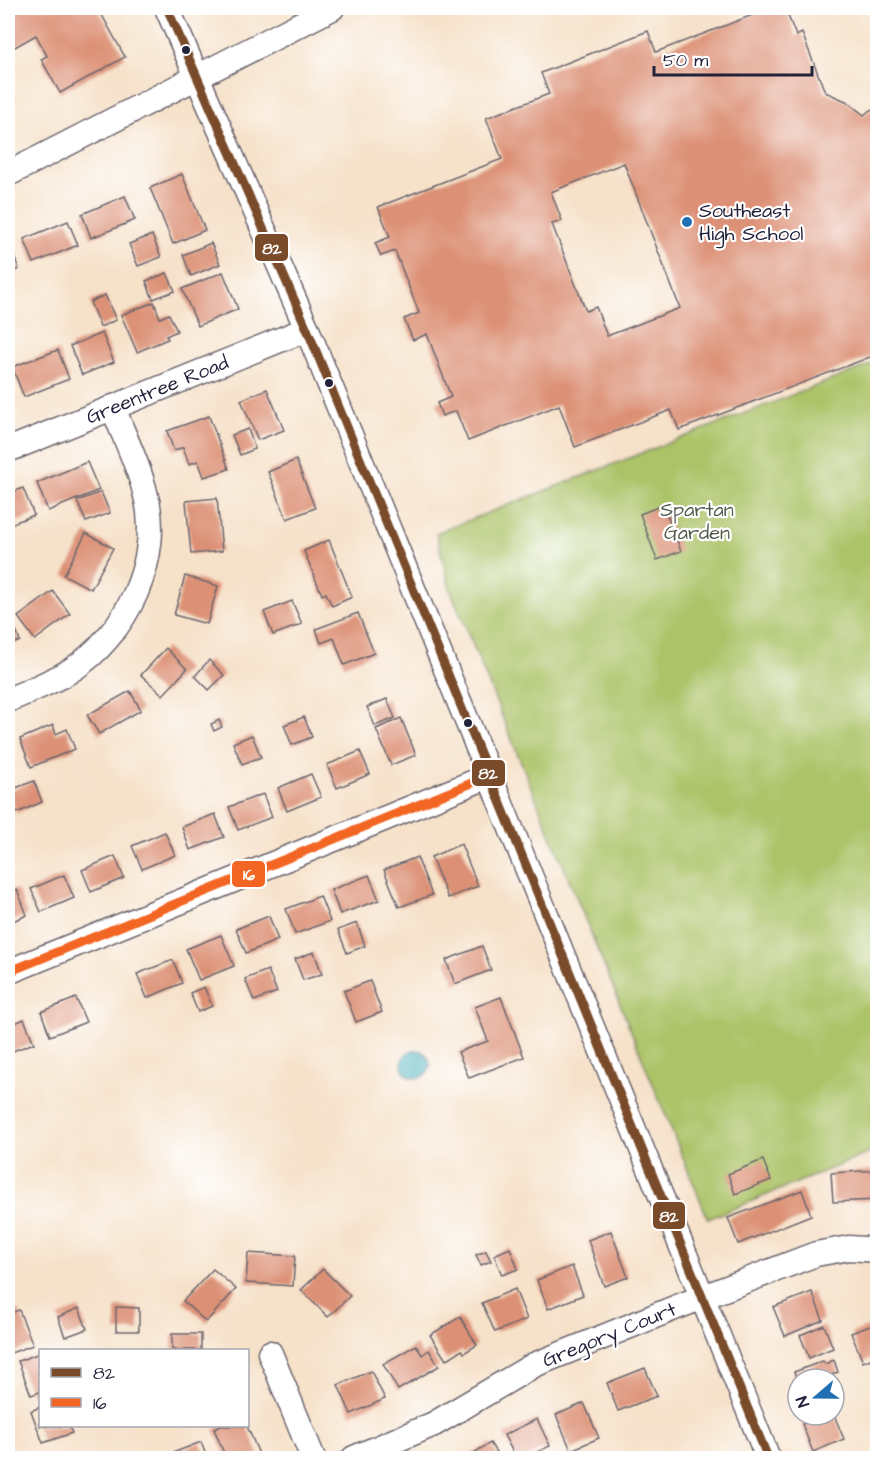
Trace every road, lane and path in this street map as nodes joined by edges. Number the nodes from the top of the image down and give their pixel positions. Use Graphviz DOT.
graph roads {
  1 [pos="167,8"];
  2 [pos="332,8"];
  3 [pos="197,78"];
  4 [pos="8,174"];
  5 [pos="307,329"];
  6 [pos="113,407"];
  7 [pos="8,450"];
  8 [pos="8,699"];
  9 [pos="489,776"];
  10 [pos="8,972"];
  11 [pos="878,1250"];
  12 [pos="702,1297"];
  13 [pos="270,1353"];
  14 [pos="313,1458"];
  15 [pos="354,1458"];
  16 [pos="768,1458"];
  1 -- 3 [label="street"];
  2 -- 3 [label="street"];
  3 -- 4 [label="street"];
  3 -- 5 [label="street"];
  5 -- 6 [label="street, Greentree Road"];
  5 -- 9 [label="street"];
  6 -- 7 [label="street, Greentree Road"];
  6 -- 8 [label="street"];
  9 -- 10 [label="street"];
  9 -- 12 [label="street"];
  11 -- 12 [label="street, Gregory Court"];
  12 -- 15 [label="street, Gregory Court"];
  12 -- 16 [label="street"];
  13 -- 14 [label="street"];
}
